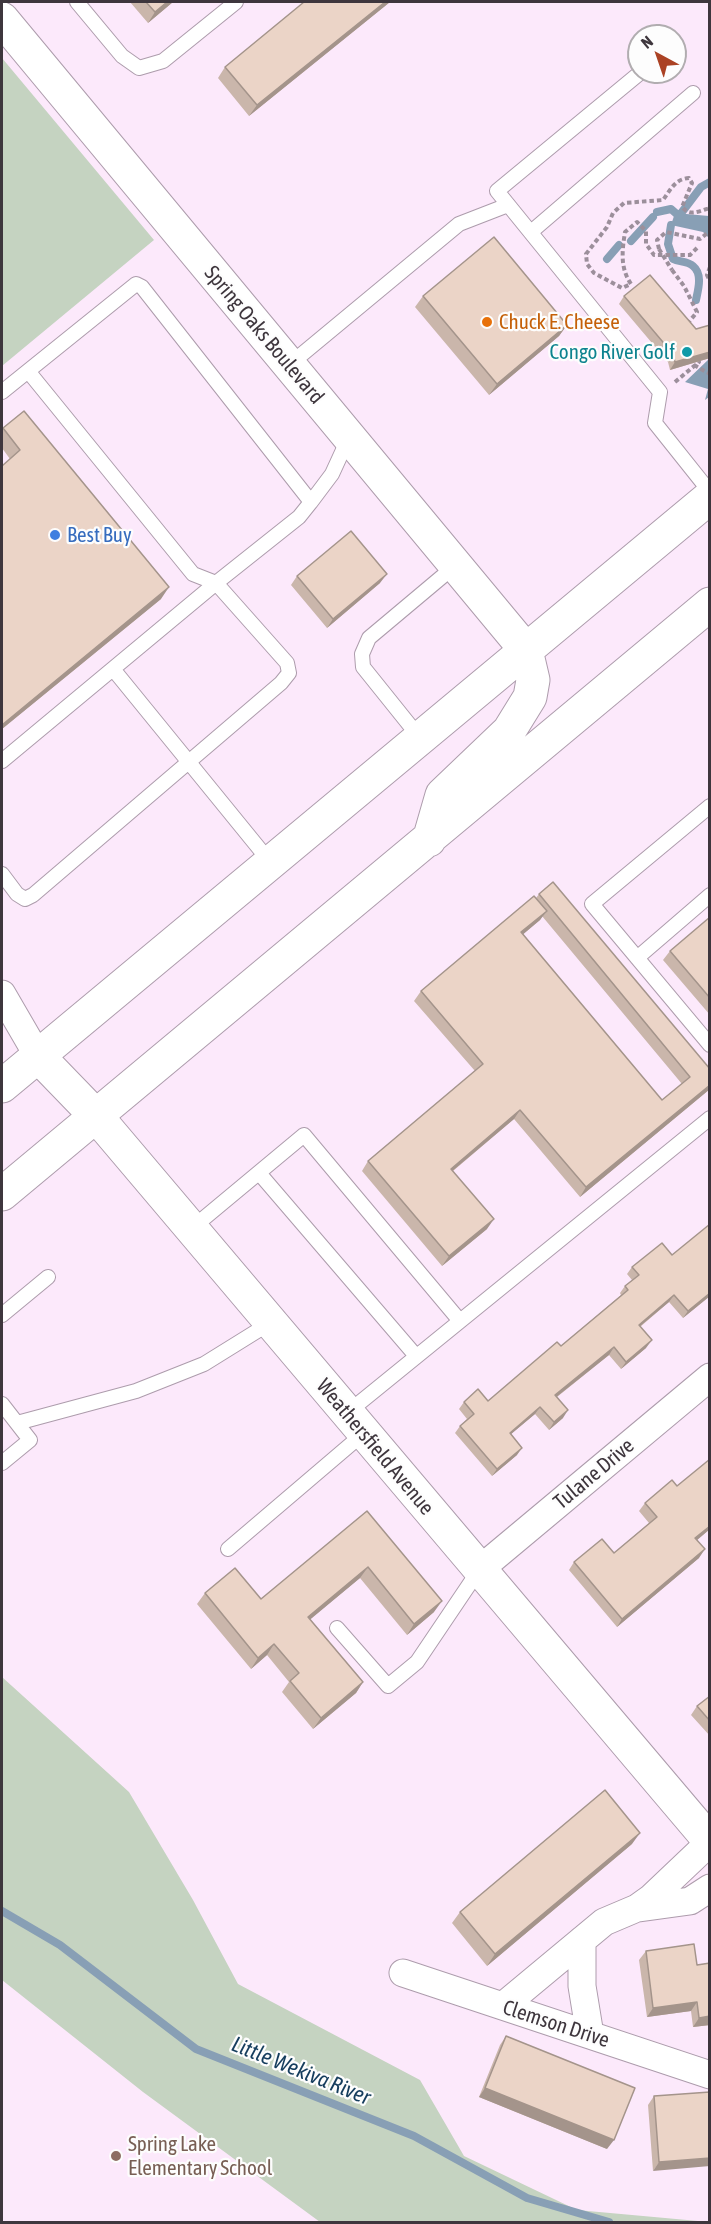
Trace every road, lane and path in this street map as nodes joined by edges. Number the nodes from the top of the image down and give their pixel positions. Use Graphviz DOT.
graph roads {
  1 [pos="77,2"];
  2 [pos="236,2"];
  3 [pos="2,19"];
  4 [pos="627,83"];
  5 [pos="693,93"];
  6 [pos="508,205"];
  7 [pos="710,208"];
  8 [pos="710,231"];
  9 [pos="531,232"];
  10 [pos="697,248"];
  11 [pos="710,267"];
  12 [pos="710,281"];
  13 [pos="693,332"];
  14 [pos="697,351"];
  15 [pos="289,365"];
  16 [pos="694,365"];
  17 [pos="28,371"];
  18 [pos="710,374"];
  19 [pos="673,384"];
  20 [pos="2,392"];
  21 [pos="349,437"];
  22 [pos="710,492"];
  23 [pos="710,497"];
  24 [pos="311,502"];
  25 [pos="456,565"];
  26 [pos="216,583"];
  27 [pos="710,604"];
  28 [pos="526,650"];
  29 [pos="113,669"];
  30 [pos="420,738"];
  31 [pos="2,761"];
  32 [pos="189,762"];
  33 [pos="710,806"];
  34 [pos="429,840"];
  35 [pos="271,863"];
  36 [pos="2,874"];
  37 [pos="710,896"];
  38 [pos="637,957"];
  39 [pos="2,994"];
  40 [pos="2,1030"];
  41 [pos="710,1045"];
  42 [pos="38,1056"];
  43 [pos="2,1086"];
  44 [pos="97,1117"];
  45 [pos="710,1118"];
  46 [pos="259,1173"];
  47 [pos="2,1194"];
  48 [pos="191,1229"];
  49 [pos="48,1277"];
  50 [pos="2,1315"];
  51 [pos="460,1320"];
  52 [pos="270,1323"];
  53 [pos="416,1356"];
  54 [pos="710,1377"];
  55 [pos="2,1404"];
  56 [pos="18,1423"];
  57 [pos="355,1423"];
  58 [pos="2,1463"];
  59 [pos="228,1549"];
  60 [pos="479,1570"];
  61 [pos="337,1628"];
  62 [pos="710,1841"];
  63 [pos="710,1888"];
  64 [pos="637,1908"];
  65 [pos="582,1940"];
  66 [pos="403,1973"];
  67 [pos="503,2006"];
  68 [pos="591,2035"];
  69 [pos="710,2075"];
  1 -- 2 [label="lane"];
  3 -- 15 [label="main road, Spring Oaks Boulevard"];
  4 -- 6 [label="lane"];
  5 -- 9 [label="lane"];
  6 -- 9 [label="lane"];
  6 -- 15 [label="lane"];
  7 -- 10 [label="path"];
  8 -- 13 [label="path, bridge"];
  9 -- 22 [label="lane"];
  11 -- 12 [label="path"];
  14 -- 16 [label="path"];
  15 -- 21 [label="main road, Spring Oaks Boulevard"];
  16 -- 18 [label="path"];
  16 -- 19 [label="path"];
  17 -- 20 [label="lane"];
  17 -- 24 [label="lane"];
  17 -- 26 [label="lane"];
  21 -- 24 [label="lane"];
  21 -- 25 [label="main road, Spring Oaks Boulevard"];
  23 -- 28 [label="main road"];
  24 -- 26 [label="lane"];
  25 -- 28 [label="main road, Spring Oaks Boulevard"];
  25 -- 30 [label="lane"];
  26 -- 29 [label="lane"];
  26 -- 32 [label="lane"];
  27 -- 34 [label="main road"];
  28 -- 30 [label="main road"];
  28 -- 34 [label="main road"];
  29 -- 31 [label="lane"];
  29 -- 32 [label="lane"];
  30 -- 35 [label="main road"];
  32 -- 35 [label="lane"];
  32 -- 36 [label="lane"];
  33 -- 38 [label="lane"];
  34 -- 44 [label="main road"];
  35 -- 42 [label="main road"];
  37 -- 38 [label="lane"];
  38 -- 41 [label="lane"];
  39 -- 42 [label="street, Weathersfield Avenue"];
  40 -- 42 [label="street, Weathersfield Avenue"];
  42 -- 43 [label="main road"];
  42 -- 44 [label="main road, Weathersfield Avenue"];
  44 -- 47 [label="main road"];
  44 -- 48 [label="main road, Weathersfield Avenue"];
  45 -- 51 [label="lane"];
  46 -- 48 [label="lane"];
  46 -- 51 [label="lane"];
  46 -- 53 [label="lane"];
  48 -- 52 [label="main road, Weathersfield Avenue"];
  49 -- 50 [label="lane"];
  51 -- 53 [label="lane"];
  52 -- 56 [label="lane"];
  52 -- 57 [label="main road, Weathersfield Avenue"];
  53 -- 57 [label="lane"];
  54 -- 60 [label="street, Tulane Drive"];
  55 -- 56 [label="lane"];
  56 -- 58 [label="lane"];
  57 -- 59 [label="lane"];
  57 -- 60 [label="main road, Weathersfield Avenue"];
  60 -- 61 [label="lane"];
  60 -- 62 [label="main road, Weathersfield Avenue"];
  62 -- 64 [label="street"];
  63 -- 64 [label="street"];
  64 -- 65 [label="street"];
  65 -- 67 [label="street"];
  65 -- 68 [label="street"];
  66 -- 67 [label="street, Clemson Drive"];
  67 -- 68 [label="street, Clemson Drive"];
  68 -- 69 [label="street, Clemson Drive"];
}
